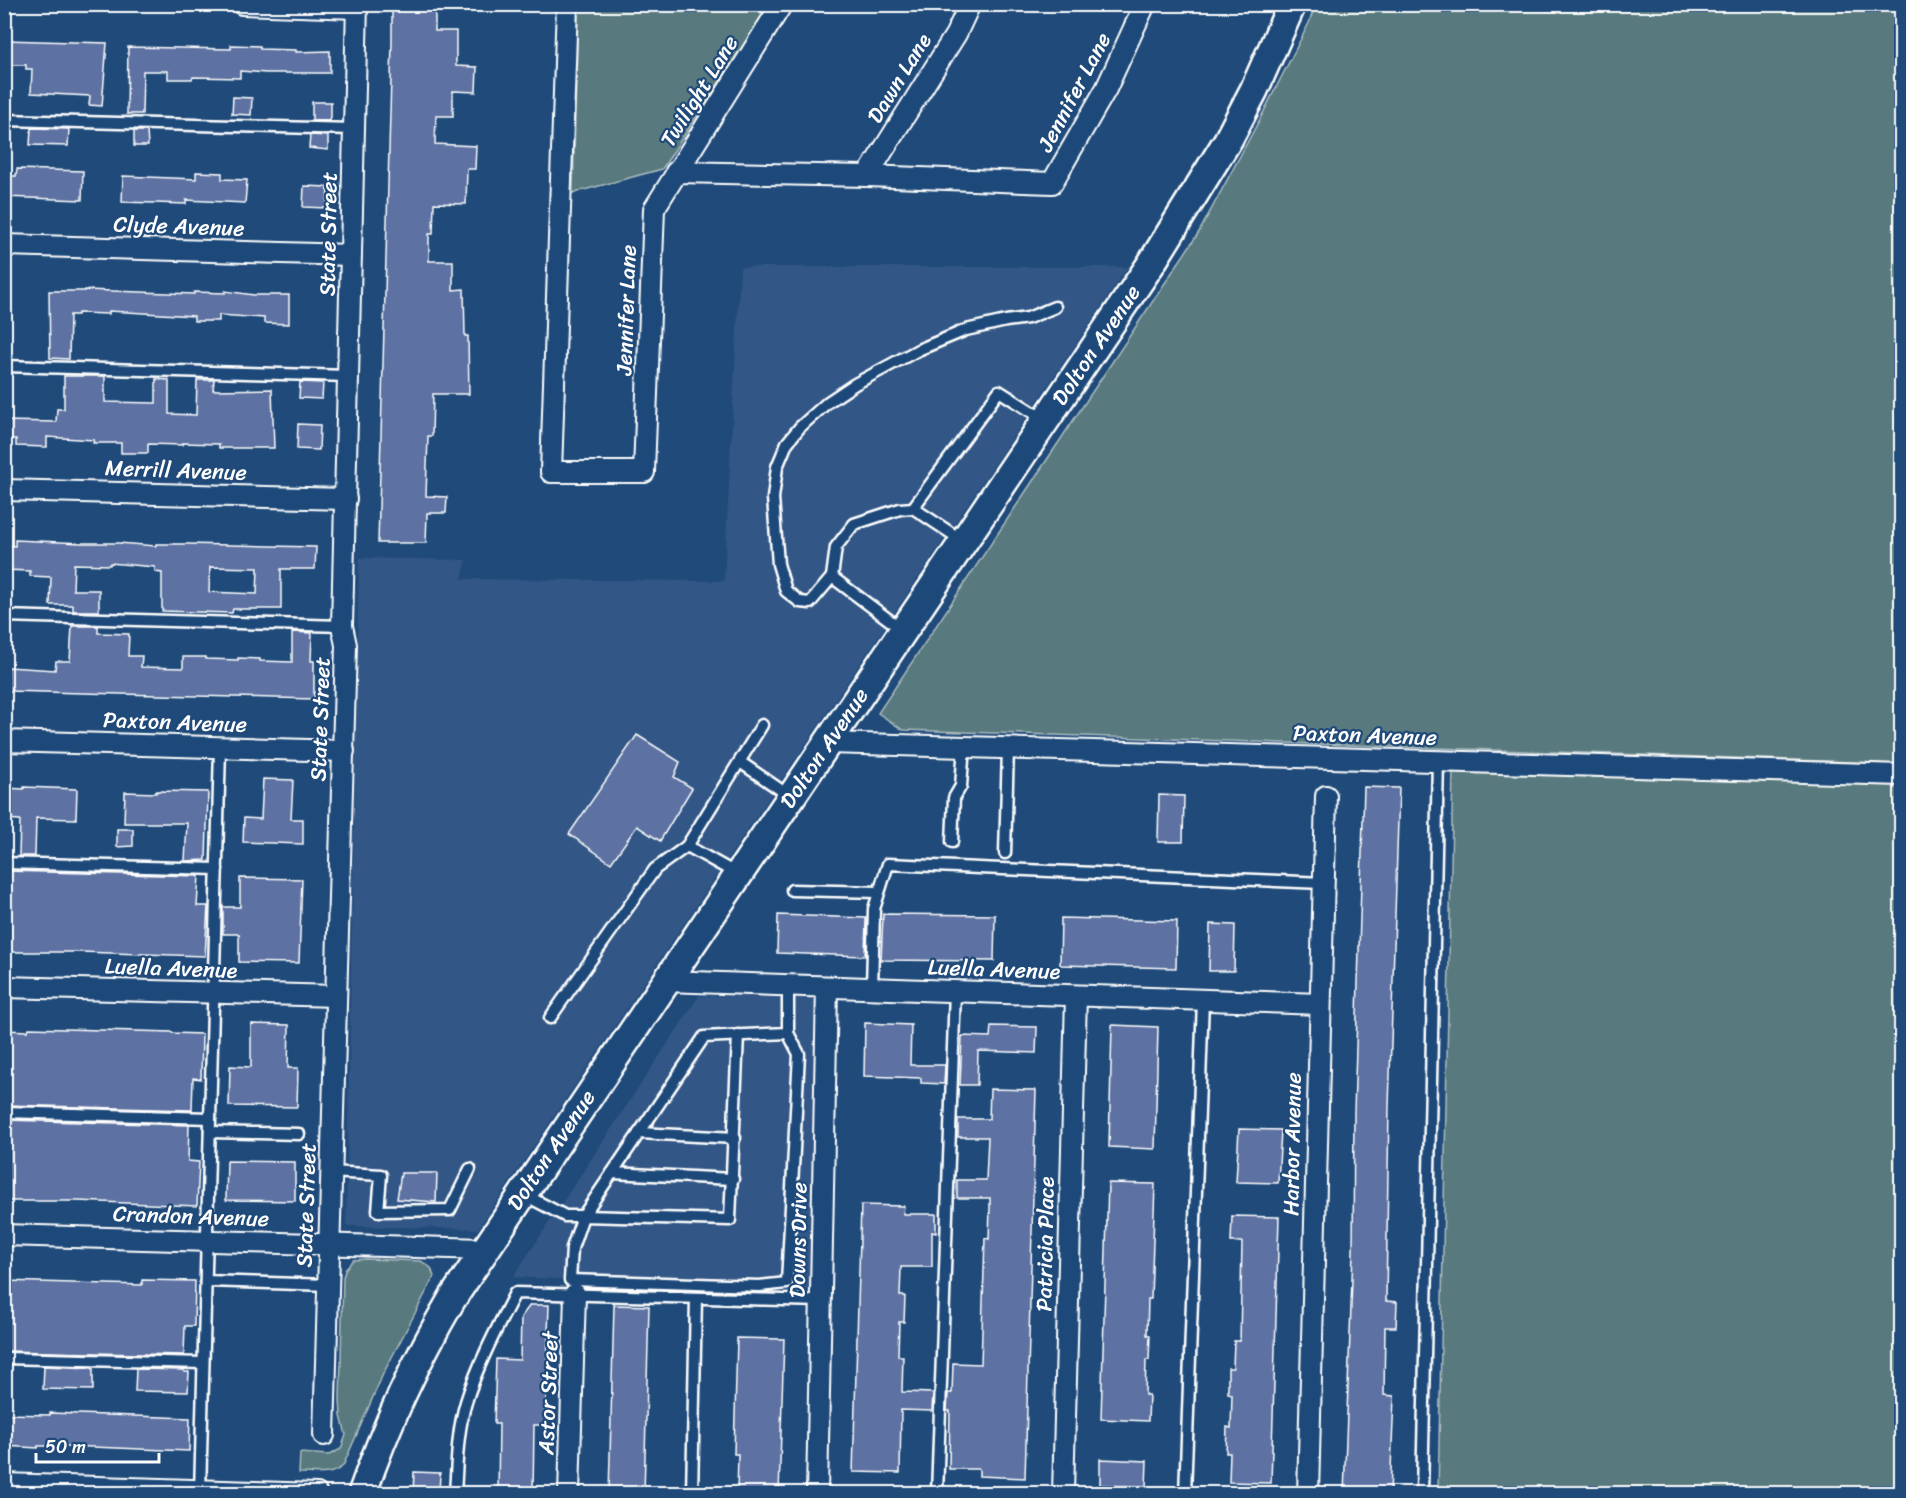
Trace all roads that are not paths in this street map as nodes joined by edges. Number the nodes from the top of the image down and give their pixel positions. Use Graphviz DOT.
graph roads {
  1 [pos="242,4"];
  2 [pos="567,4"];
  3 [pos="782,4"];
  4 [pos="970,4"];
  5 [pos="1145,4"];
  6 [pos="1292,4"];
  7 [pos="357,6"];
  8 [pos="4,120"];
  9 [pos="354,129"];
  10 [pos="676,172"];
  11 [pos="867,176"];
  12 [pos="4,245"];
  13 [pos="351,255"];
  14 [pos="1055,307"];
  15 [pos="4,366"];
  16 [pos="348,376"];
  17 [pos="1046,420"];
  18 [pos="4,490"];
  19 [pos="346,499"];
  20 [pos="913,508"];
  21 [pos="964,542"];
  22 [pos="832,577"];
  23 [pos="4,616"];
  24 [pos="342,626"];
  25 [pos="904,631"];
  26 [pos="762,725"];
  27 [pos="4,741"];
  28 [pos="828,743"];
  29 [pos="964,747"];
  30 [pos="220,748"];
  31 [pos="1008,748"];
  32 [pos="344,751"];
  33 [pos="1438,761"];
  34 [pos="740,762"];
  35 [pos="1902,775"];
  36 [pos="1326,796"];
  37 [pos="791,797"];
  38 [pos="952,842"];
  39 [pos="687,846"];
  40 [pos="1005,853"];
  41 [pos="4,863"];
  42 [pos="217,868"];
  43 [pos="738,875"];
  44 [pos="1323,883"];
  45 [pos="792,890"];
  46 [pos="879,892"];
  47 [pos="666,981"];
  48 [pos="789,985"];
  49 [pos="4,987"];
  50 [pos="827,987"];
  51 [pos="872,988"];
  52 [pos="955,992"];
  53 [pos="213,993"];
  54 [pos="336,996"];
  55 [pos="1076,996"];
  56 [pos="1203,1000"];
  57 [pos="1320,1004"];
  58 [pos="550,1018"];
  59 [pos="789,1033"];
  60 [pos="738,1035"];
  61 [pos="4,1112"];
  62 [pos="210,1119"];
  63 [pos="210,1132"];
  64 [pos="639,1133"];
  65 [pos="299,1134"];
  66 [pos="735,1138"];
  67 [pos="470,1169"];
  68 [pos="331,1172"];
  69 [pos="612,1173"];
  70 [pos="732,1179"];
  71 [pos="522,1193"];
  72 [pos="583,1216"];
  73 [pos="4,1235"];
  74 [pos="207,1241"];
  75 [pos="329,1244"];
  76 [pos="484,1249"];
  77 [pos="206,1281"];
  78 [pos="328,1285"];
  79 [pos="575,1294"];
  80 [pos="696,1298"];
  81 [pos="821,1301"];
  82 [pos="4,1358"];
  83 [pos="204,1363"];
  84 [pos="324,1435"];
  85 [pos="4,1484"];
  86 [pos="200,1492"];
  87 [pos="317,1494"];
  88 [pos="362,1494"];
  89 [pos="455,1494"];
  90 [pos="569,1494"];
  91 [pos="692,1494"];
  92 [pos="817,1494"];
  93 [pos="937,1494"];
  94 [pos="1063,1494"];
  95 [pos="1185,1494"];
  96 [pos="1308,1494"];
  97 [pos="1422,1494"];
  1 -- 7 [label="street"];
  2 -- 10 [label="street, Jennifer Lane"];
  3 -- 10 [label="street, Twilight Lane"];
  4 -- 11 [label="street, Dawn Lane"];
  5 -- 11 [label="street, Jennifer Lane"];
  6 -- 17 [label="street, Dolton Avenue"];
  7 -- 9 [label="street, State Street"];
  8 -- 9 [label="lane"];
  9 -- 13 [label="street, State Street"];
  10 -- 11 [label="street, Jennifer Lane"];
  12 -- 13 [label="street, Clyde Avenue"];
  13 -- 16 [label="street, State Street"];
  14 -- 22 [label="lane"];
  15 -- 16 [label="lane"];
  16 -- 19 [label="street, State Street"];
  17 -- 20 [label="lane"];
  17 -- 21 [label="street, Dolton Avenue"];
  18 -- 19 [label="street, Merrill Avenue"];
  19 -- 24 [label="street, State Street"];
  20 -- 21 [label="lane"];
  20 -- 22 [label="lane"];
  21 -- 25 [label="street, Dolton Avenue"];
  22 -- 25 [label="lane"];
  23 -- 24 [label="lane"];
  24 -- 32 [label="street, State Street"];
  25 -- 28 [label="street, Dolton Avenue"];
  26 -- 34 [label="lane"];
  27 -- 30 [label="street, Paxton Avenue"];
  28 -- 29 [label="street, Paxton Avenue"];
  28 -- 37 [label="street, Dolton Avenue"];
  29 -- 31 [label="street, Paxton Avenue"];
  29 -- 38 [label="lane"];
  30 -- 32 [label="street, Paxton Avenue"];
  30 -- 42 [label="lane"];
  31 -- 33 [label="street, Paxton Avenue"];
  31 -- 40 [label="lane"];
  32 -- 54 [label="street, State Street"];
  33 -- 35 [label="street, Paxton Avenue"];
  33 -- 97 [label="lane"];
  34 -- 37 [label="lane"];
  34 -- 39 [label="lane"];
  36 -- 44 [label="street, Harbor Avenue"];
  37 -- 43 [label="street, Dolton Avenue"];
  39 -- 43 [label="lane"];
  39 -- 58 [label="lane"];
  41 -- 42 [label="lane"];
  42 -- 53 [label="lane"];
  43 -- 47 [label="street, Dolton Avenue"];
  44 -- 46 [label="lane"];
  44 -- 57 [label="street, Harbor Avenue"];
  45 -- 46 [label="lane"];
  46 -- 51 [label="lane"];
  47 -- 48 [label="street, Luella Avenue"];
  47 -- 71 [label="street, Dolton Avenue"];
  48 -- 50 [label="street, Luella Avenue"];
  48 -- 59 [label="lane"];
  49 -- 53 [label="street, Luella Avenue"];
  50 -- 51 [label="street, Luella Avenue"];
  50 -- 81 [label="street, Downs Drive"];
  51 -- 52 [label="street, Luella Avenue"];
  52 -- 55 [label="street, Luella Avenue"];
  52 -- 93 [label="lane"];
  53 -- 54 [label="street, Luella Avenue"];
  53 -- 62 [label="lane"];
  54 -- 68 [label="street, State Street"];
  55 -- 56 [label="street, Luella Avenue"];
  55 -- 94 [label="street, Patricia Place"];
  56 -- 57 [label="street, Luella Avenue"];
  56 -- 95 [label="lane"];
  57 -- 96 [label="street, Harbor Avenue"];
  59 -- 60 [label="lane"];
  59 -- 72 [label="lane"];
  60 -- 64 [label="lane"];
  60 -- 66 [label="lane"];
  61 -- 62 [label="lane"];
  62 -- 63 [label="lane"];
  63 -- 65 [label="lane"];
  63 -- 74 [label="lane"];
  64 -- 66 [label="lane"];
  64 -- 69 [label="lane"];
  66 -- 70 [label="lane"];
  67 -- 68 [label="lane"];
  68 -- 75 [label="street, State Street"];
  69 -- 70 [label="lane"];
  69 -- 72 [label="lane"];
  70 -- 72 [label="lane"];
  71 -- 72 [label="lane"];
  71 -- 76 [label="street, Dolton Avenue"];
  73 -- 74 [label="street, Crandon Avenue"];
  74 -- 75 [label="street, Crandon Avenue"];
  74 -- 77 [label="lane"];
  75 -- 76 [label="street, Crandon Avenue"];
  75 -- 78 [label="street, State Street"];
  76 -- 88 [label="street, Dolton Avenue"];
  77 -- 78 [label="lane"];
  77 -- 83 [label="lane"];
  78 -- 84 [label="street, State Street"];
  79 -- 80 [label="lane"];
  79 -- 89 [label="lane"];
  79 -- 90 [label="street, Astor Street"];
  80 -- 81 [label="lane"];
  80 -- 91 [label="lane"];
  81 -- 92 [label="street, Downs Drive"];
  82 -- 83 [label="lane"];
  83 -- 86 [label="lane"];
  85 -- 86 [label="street"];
  86 -- 87 [label="street"];
}
